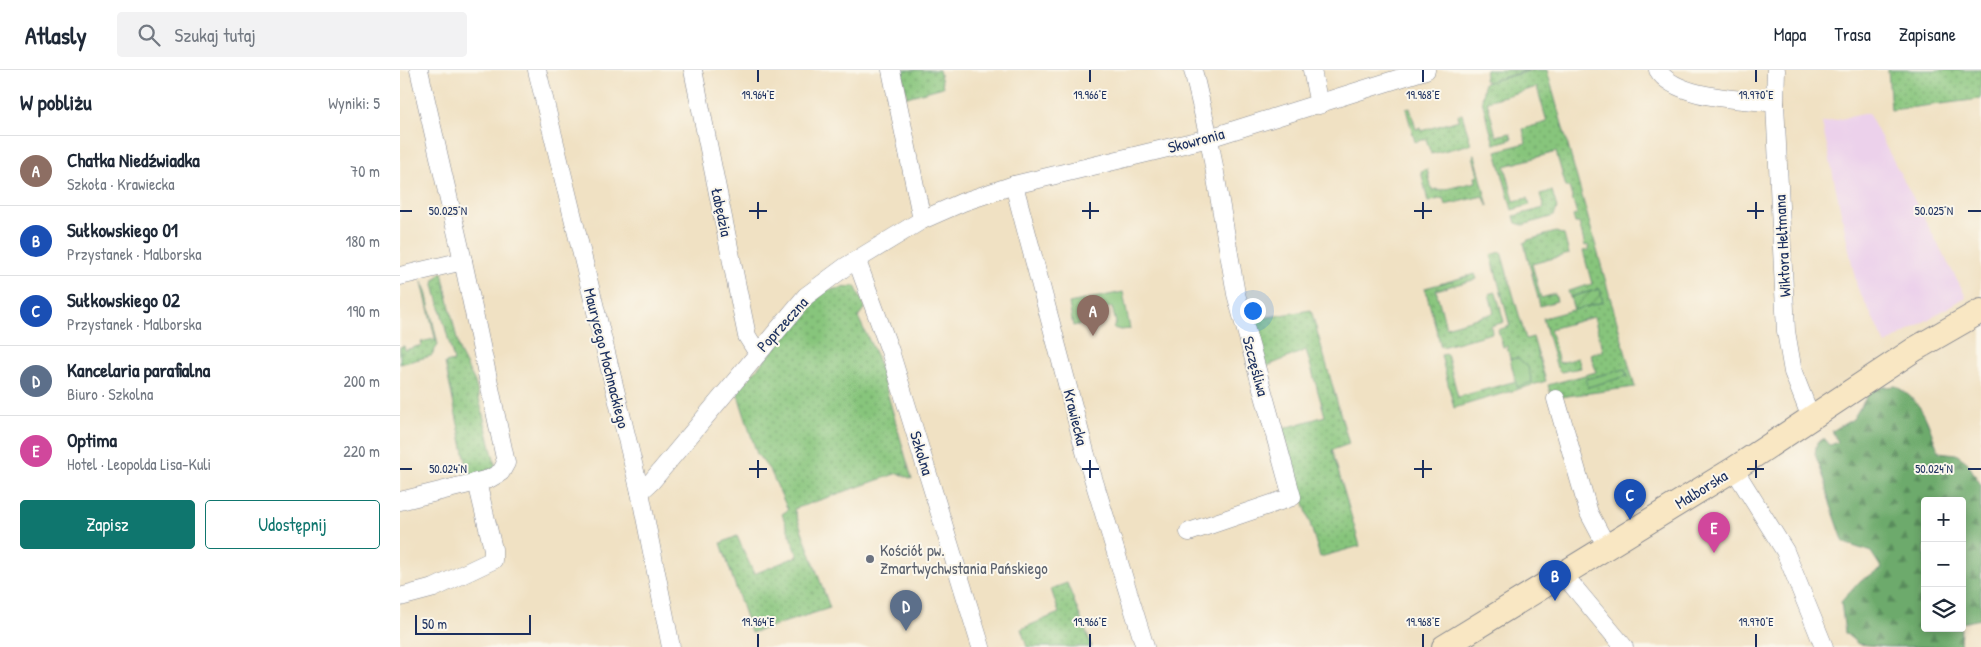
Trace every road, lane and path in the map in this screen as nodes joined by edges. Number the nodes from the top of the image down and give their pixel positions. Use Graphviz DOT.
graph roads {
  1 [pos="419,70"];
  2 [pos="537,70"];
  3 [pos="693,70"];
  4 [pos="891,70"];
  5 [pos="1192,70"];
  6 [pos="1312,70"];
  7 [pos="1426,70"];
  8 [pos="1658,70"];
  9 [pos="1776,70"];
  10 [pos="1775,102"];
  11 [pos="1319,105"];
  12 [pos="1209,138"];
  13 [pos="1014,185"];
  14 [pos="963,202"];
  15 [pos="922,220"];
  16 [pos="463,261"];
  17 [pos="857,261"];
  18 [pos="400,276"];
  19 [pos="1981,312"];
  20 [pos="758,352"];
  21 [pos="1556,399"];
  22 [pos="1811,418"];
  23 [pos="1734,469"];
  24 [pos="477,482"];
  25 [pos="640,492"];
  26 [pos="400,501"];
  27 [pos="1189,532"];
  28 [pos="1607,547"];
  29 [pos="1563,574"];
  30 [pos="400,597"];
  31 [pos="671,647"];
  32 [pos="981,647"];
  33 [pos="1145,647"];
  34 [pos="1444,647"];
  35 [pos="1624,647"];
  36 [pos="1824,647"];
  1 -- 16 [label="street"];
  2 -- 25 [label="street, Maurycego Mochnackiego"];
  3 -- 20 [label="street, Łabędzia"];
  4 -- 15 [label="street"];
  5 -- 12 [label="street, Szczęśliwa"];
  6 -- 11 [label="street"];
  7 -- 11 [label="street, Skowronia"];
  8 -- 10 [label="street"];
  9 -- 10 [label="street, Wiktora Heltmana"];
  10 -- 22 [label="street, Wiktora Heltmana"];
  11 -- 12 [label="street, Skowronia"];
  12 -- 13 [label="street, Skowronia"];
  12 -- 27 [label="street, Szczęśliwa"];
  13 -- 14 [label="street, Skowronia"];
  13 -- 33 [label="street, Krawiecka"];
  14 -- 15 [label="street, Poprzeczna"];
  15 -- 17 [label="street, Poprzeczna"];
  16 -- 18 [label="street"];
  16 -- 24 [label="street"];
  17 -- 20 [label="street, Poprzeczna"];
  17 -- 32 [label="street, Szkolna"];
  19 -- 22 [label="street, Malborska"];
  20 -- 25 [label="street, Poprzeczna"];
  21 -- 28 [label="street"];
  22 -- 23 [label="street, Malborska"];
  23 -- 28 [label="street, Malborska"];
  23 -- 36 [label="street"];
  24 -- 26 [label="street"];
  24 -- 30 [label="street"];
  25 -- 31 [label="street, Maurycego Mochnackiego"];
  28 -- 29 [label="street, Malborska"];
  29 -- 34 [label="street, Malborska"];
  29 -- 35 [label="street"];
}
